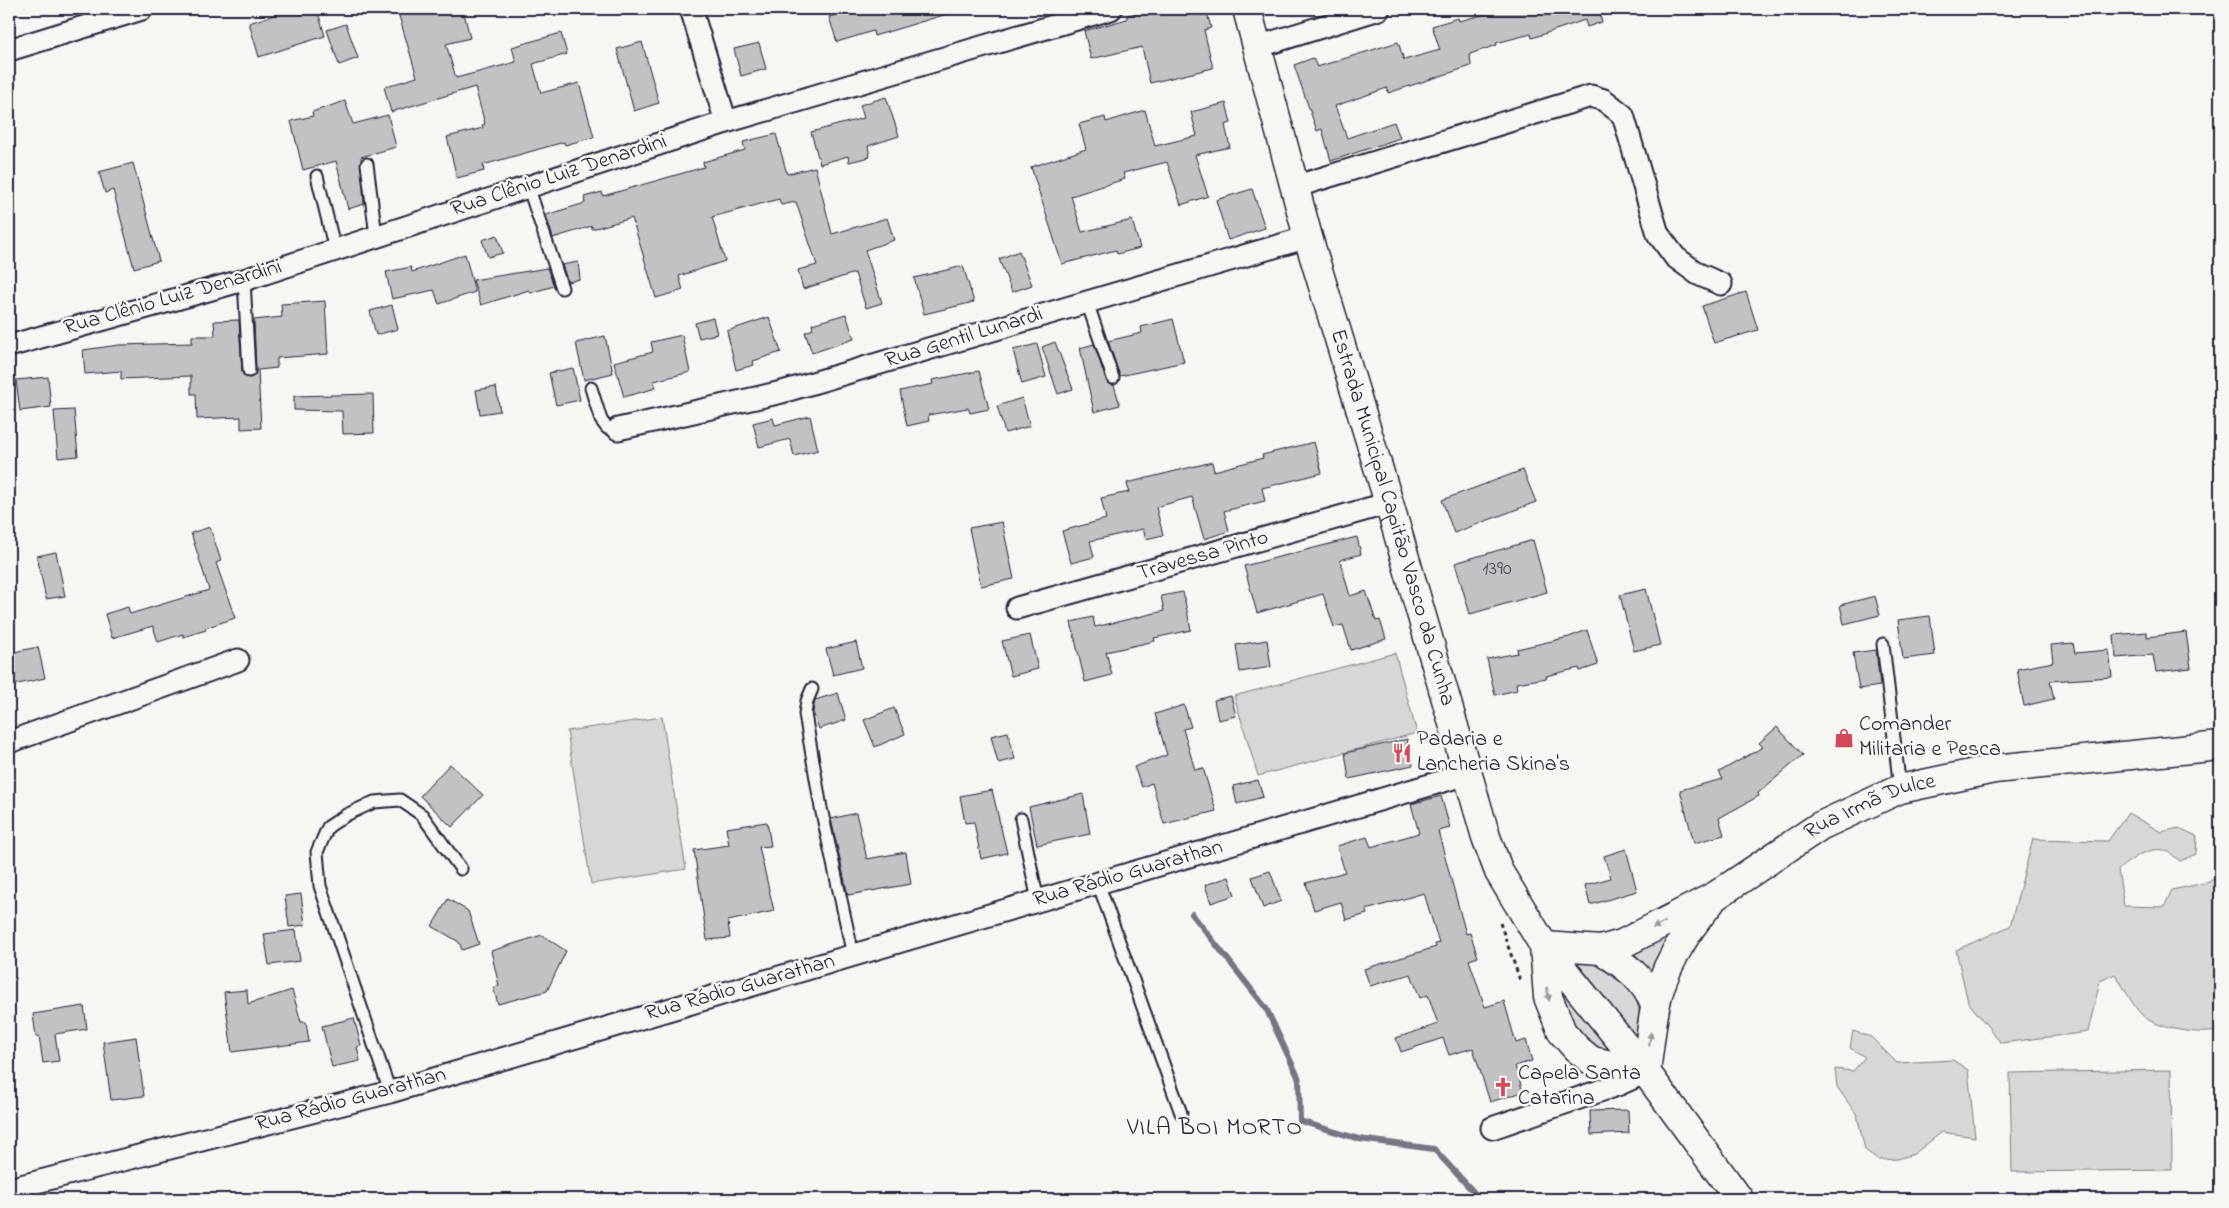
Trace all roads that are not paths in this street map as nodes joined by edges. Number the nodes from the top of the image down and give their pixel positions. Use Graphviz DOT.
graph roads {
  1 [pos="142,9"];
  2 [pos="691,9"];
  3 [pos="1111,9"];
  4 [pos="1247,9"];
  5 [pos="1379,9"];
  6 [pos="1257,46"];
  7 [pos="9,50"];
  8 [pos="726,122"];
  9 [pos="367,164"];
  10 [pos="317,176"];
  11 [pos="528,186"];
  12 [pos="1294,187"];
  13 [pos="376,236"];
  14 [pos="1308,237"];
  15 [pos="335,250"];
  16 [pos="244,280"];
  17 [pos="1721,284"];
  18 [pos="562,288"];
  19 [pos="1087,302"];
  20 [pos="9,346"];
  21 [pos="249,371"];
  22 [pos="1113,378"];
  23 [pos="591,388"];
  24 [pos="618,429"];
  25 [pos="1389,503"];
  26 [pos="1017,608"];
  27 [pos="1883,644"];
  28 [pos="238,660"];
  29 [pos="812,689"];
  30 [pos="9,742"];
  31 [pos="2220,746"];
  32 [pos="1468,774"];
  33 [pos="1900,789"];
  34 [pos="1020,819"];
  35 [pos="460,869"];
  36 [pos="1098,883"];
  37 [pos="1717,895"];
  38 [pos="1038,901"];
  39 [pos="1544,946"];
  40 [pos="1600,950"];
  41 [pos="853,955"];
  42 [pos="1655,1006"];
  43 [pos="1646,1072"];
  44 [pos="390,1092"];
  45 [pos="1181,1113"];
  46 [pos="1492,1128"];
  47 [pos="9,1189"];
  48 [pos="1738,1199"];
  1 -- 7 [label="street"];
  2 -- 8 [label="street"];
  3 -- 8 [label="street, Rua Clênio Luiz Denardini"];
  4 -- 6 [label="street, Estrada Municipal Capitão Vasco da Cunha"];
  5 -- 6 [label="street"];
  6 -- 12 [label="street, Estrada Municipal Capitão Vasco da Cunha"];
  8 -- 11 [label="street, Rua Clênio Luiz Denardini"];
  9 -- 13 [label="lane"];
  10 -- 15 [label="lane"];
  11 -- 13 [label="street, Rua Clênio Luiz Denardini"];
  11 -- 18 [label="lane"];
  12 -- 14 [label="street, Estrada Municipal Capitão Vasco da Cunha"];
  12 -- 17 [label="street"];
  13 -- 15 [label="street, Rua Clênio Luiz Denardini"];
  14 -- 19 [label="street, Rua Gentil Lunardi"];
  14 -- 25 [label="street, Estrada Municipal Capitão Vasco da Cunha"];
  15 -- 16 [label="street, Rua Clênio Luiz Denardini"];
  16 -- 20 [label="street, Rua Clênio Luiz Denardini"];
  16 -- 21 [label="lane"];
  19 -- 22 [label="lane"];
  19 -- 24 [label="street, Rua Gentil Lunardi"];
  23 -- 24 [label="lane"];
  25 -- 26 [label="street, Travessa Pinto"];
  25 -- 32 [label="street, Estrada Municipal Capitão Vasco da Cunha"];
  27 -- 33 [label="lane"];
  28 -- 30 [label="street"];
  29 -- 41 [label="lane"];
  31 -- 33 [label="street, Rua Irmã Dulce"];
  32 -- 36 [label="street, Rua Rádio Guarathan"];
  32 -- 39 [label="street, Estrada Municipal Capitão Vasco da Cunha"];
  33 -- 37 [label="street, Rua Irmã Dulce"];
  34 -- 38 [label="lane"];
  35 -- 44 [label="lane"];
  36 -- 38 [label="street, Rua Rádio Guarathan"];
  36 -- 45 [label="lane"];
  37 -- 40 [label="street, Rua Irmã Dulce, one-way"];
  37 -- 42 [label="street, Rua Irmã Dulce"];
  38 -- 41 [label="street, Rua Rádio Guarathan"];
  39 -- 40 [label="street, Rua Irmã Dulce"];
  39 -- 43 [label="street, Estrada Municipal Capitão Vasco da Cunha"];
  39 -- 43 [label="street, one-way"];
  40 -- 42 [label="street"];
  41 -- 44 [label="street, Rua Rádio Guarathan"];
  43 -- 42 [label="street, Rua Irmã Dulce, one-way"];
  43 -- 46 [label="street"];
  43 -- 48 [label="street, Estrada Municipal Capitão Vasco da Cunha"];
  44 -- 47 [label="street, Rua Rádio Guarathan"];
}
